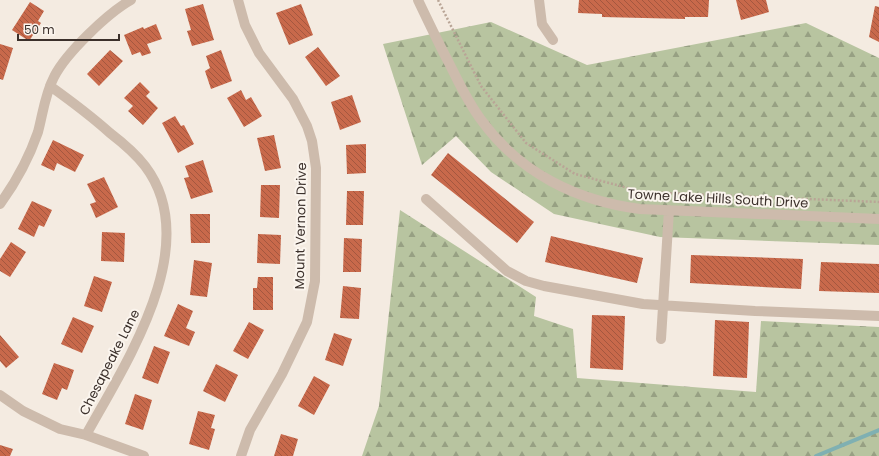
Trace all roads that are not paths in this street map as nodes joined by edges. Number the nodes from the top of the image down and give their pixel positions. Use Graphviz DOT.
graph roads {
  1 [pos="131,0"];
  2 [pos="238,0"];
  3 [pos="418,0"];
  4 [pos="540,0"];
  5 [pos="553,40"];
  6 [pos="50,86"];
  7 [pos="426,199"];
  8 [pos="0,204"];
  9 [pos="669,210"];
  10 [pos="879,219"];
  11 [pos="663,306"];
  12 [pos="879,316"];
  13 [pos="661,339"];
  14 [pos="0,395"];
  15 [pos="86,435"];
  16 [pos="144,456"];
  17 [pos="241,456"];
  1 -- 6 [label="street"];
  2 -- 17 [label="street, Mount Vernon Drive"];
  3 -- 9 [label="street, Towne Lake Hills South Drive"];
  4 -- 5 [label="street"];
  6 -- 8 [label="street"];
  6 -- 15 [label="street, Chesapeake Lane"];
  7 -- 11 [label="street"];
  9 -- 10 [label="street, Towne Lake Hills South Drive"];
  9 -- 11 [label="street"];
  11 -- 12 [label="street"];
  11 -- 13 [label="street"];
  14 -- 15 [label="street"];
  15 -- 16 [label="street"];
}
